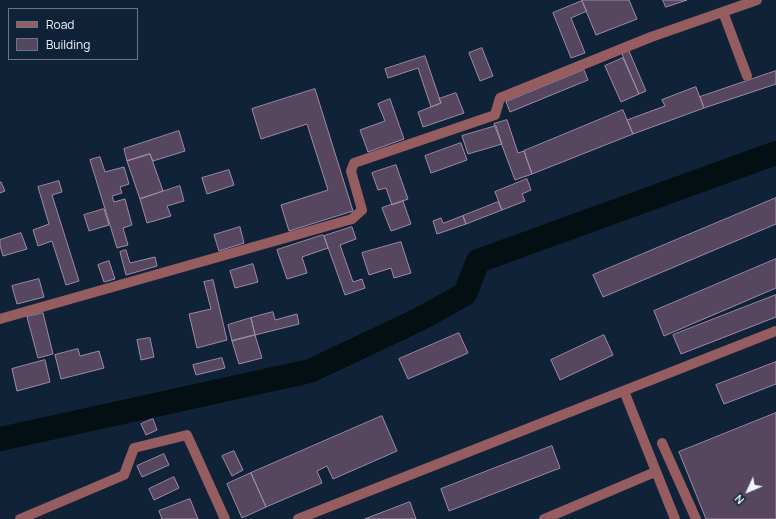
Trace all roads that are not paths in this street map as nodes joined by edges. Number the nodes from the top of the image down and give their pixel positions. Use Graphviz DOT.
graph roads {
  1 [pos="757,0"];
  2 [pos="723,12"];
  3 [pos="747,76"];
  4 [pos="0,318"];
  5 [pos="776,331"];
  6 [pos="624,391"];
  7 [pos="662,443"];
  8 [pos="655,472"];
  9 [pos="20,519"];
  10 [pos="225,519"];
  11 [pos="298,519"];
  12 [pos="544,519"];
  13 [pos="675,519"];
  14 [pos="696,519"];
  1 -- 2 [label="street"];
  2 -- 3 [label="street"];
  2 -- 4 [label="street"];
  5 -- 6 [label="street"];
  6 -- 8 [label="street"];
  6 -- 11 [label="street"];
  7 -- 14 [label="street"];
  8 -- 12 [label="street"];
  8 -- 13 [label="street"];
  9 -- 10 [label="street"];
}
